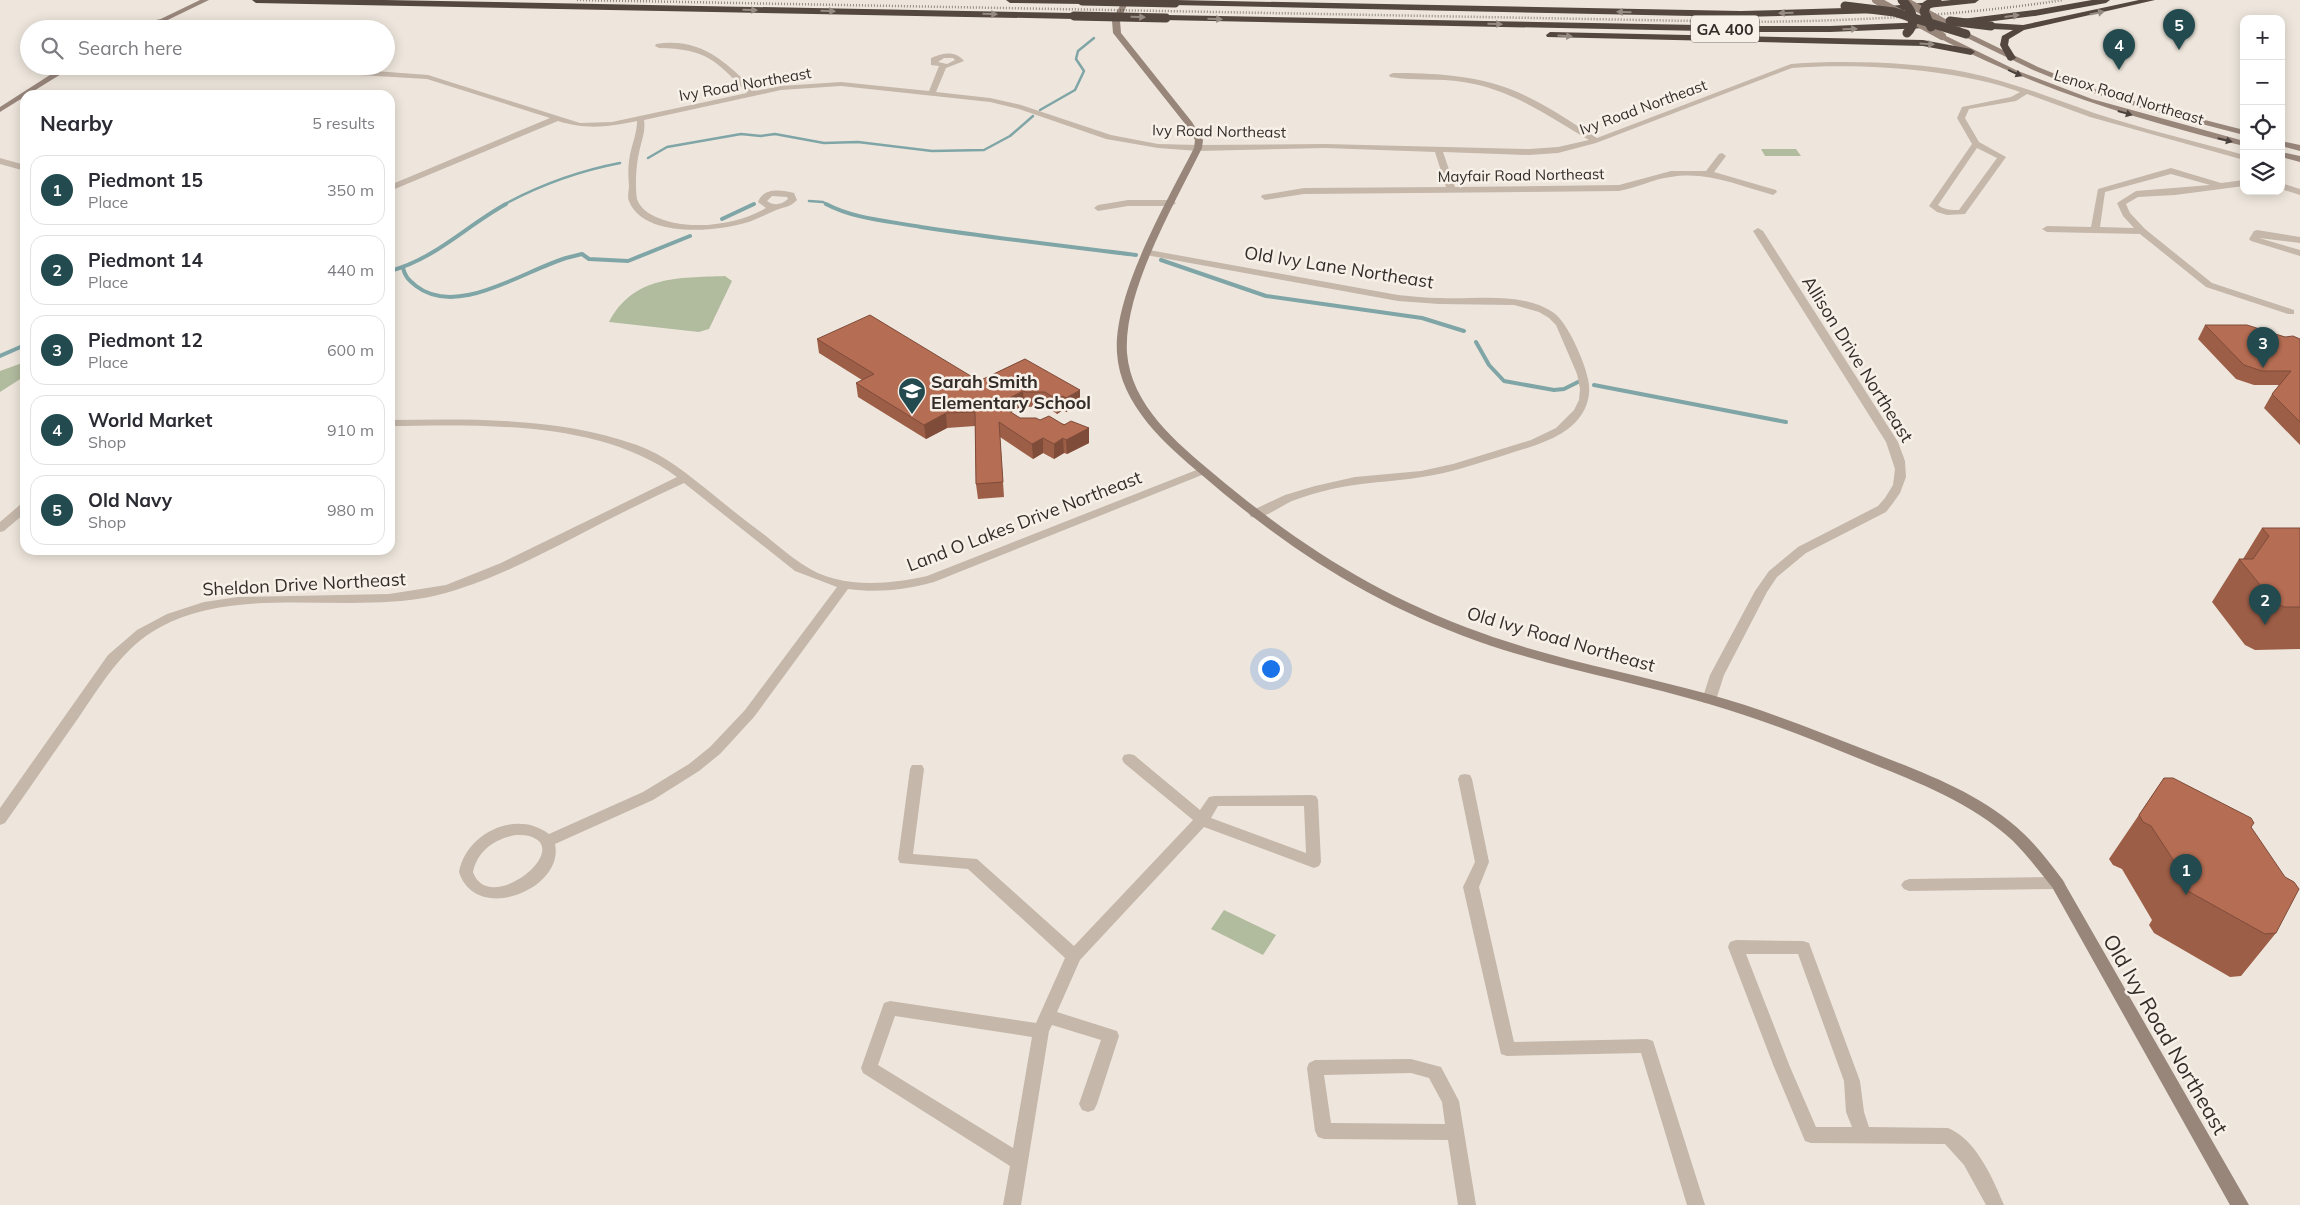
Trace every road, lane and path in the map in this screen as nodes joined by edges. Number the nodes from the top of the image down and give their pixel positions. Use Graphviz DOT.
graph roads {
  1 [pos="206,0"];
  2 [pos="256,0"];
  3 [pos="1010,0"];
  4 [pos="1126,0"];
  5 [pos="1877,0"];
  6 [pos="1902,0"];
  7 [pos="1937,0"];
  8 [pos="1975,0"];
  9 [pos="2106,0"];
  10 [pos="2151,0"];
  11 [pos="1175,3"];
  12 [pos="1844,3"];
  13 [pos="1901,14"];
  14 [pos="1913,16"];
  15 [pos="1925,16"];
  16 [pos="1938,19"];
  17 [pos="162,20"];
  18 [pos="1342,21"];
  19 [pos="2023,28"];
  20 [pos="1966,34"];
  21 [pos="1942,36"];
  22 [pos="1861,41"];
  23 [pos="659,46"];
  24 [pos="1971,52"];
  25 [pos="2011,58"];
  26 [pos="944,66"];
  27 [pos="395,73"];
  28 [pos="56,75"];
  29 [pos="1393,75"];
  30 [pos="32,90"];
  31 [pos="2026,91"];
  32 [pos="752,93"];
  33 [pos="932,93"];
  34 [pos="20,97"];
  35 [pos="0,110"];
  36 [pos="640,118"];
  37 [pos="556,119"];
  38 [pos="2240,132"];
  39 [pos="1596,141"];
  40 [pos="2240,143"];
  41 [pos="1976,144"];
  42 [pos="2285,144"];
  43 [pos="1198,148"];
  44 [pos="2300,148"];
  45 [pos="1438,149"];
  46 [pos="2285,155"];
  47 [pos="1722,156"];
  48 [pos="2240,157"];
  49 [pos="2300,159"];
  50 [pos="0,161"];
  51 [pos="20,167"];
  52 [pos="1708,174"];
  53 [pos="2240,184"];
  54 [pos="395,186"];
  55 [pos="2223,186"];
  56 [pos="2285,187"];
  57 [pos="1451,190"];
  58 [pos="1774,192"];
  59 [pos="2300,192"];
  60 [pos="1265,197"];
  61 [pos="2100,198"];
  62 [pos="2123,202"];
  63 [pos="1172,203"];
  64 [pos="774,207"];
  65 [pos="1098,208"];
  66 [pos="2047,229"];
  67 [pos="2095,230"];
  68 [pos="2142,230"];
  69 [pos="1758,231"];
  70 [pos="2297,240"];
  71 [pos="2286,249"];
  72 [pos="1149,252"];
  73 [pos="2300,253"];
  74 [pos="2291,312"];
  75 [pos="395,423"];
  76 [pos="1204,471"];
  77 [pos="684,478"];
  78 [pos="20,511"];
  79 [pos="1255,514"];
  80 [pos="0,528"];
  81 [pos="844,585"];
  82 [pos="1709,700"];
  83 [pos="1129,759"];
  84 [pos="917,769"];
  85 [pos="1465,779"];
  86 [pos="0,819"];
  87 [pos="1202,820"];
  88 [pos="547,841"];
  89 [pos="2057,883"];
  90 [pos="1909,885"];
  91 [pos="1074,956"];
  92 [pos="1044,1024"];
  93 [pos="1088,1104"];
  94 [pos="1456,1132"];
  95 [pos="1863,1135"];
  96 [pos="1019,1162"];
  97 [pos="1012,1205"];
  98 [pos="1467,1205"];
  99 [pos="1696,1205"];
  100 [pos="1995,1205"];
  101 [pos="2240,1205"];
  1 -- 17 [label="street"];
  2 -- 18 [label="highway, GA 400, one-way, bridge"];
  3 -- 11 [label="highway, GA 400, bridge"];
  4 -- 43 [label="street"];
  5 -- 13 [label="street, bridge"];
  5 -- 14 [label="highway, bridge"];
  6 -- 14 [label="highway, bridge"];
  6 -- 15 [label="street, bridge"];
  7 -- 15 [label="highway, bridge"];
  8 -- 11 [label="highway, GA 400, one-way"];
  18 -- 9 [label="highway, GA 400, one-way"];
  19 -- 10 [label="highway, one-way"];
  11 -- 12 [label="highway"];
  12 -- 13 [label="highway, bridge"];
  13 -- 14 [label="highway, bridge"];
  14 -- 15 [label="highway, bridge"];
  14 -- 21 [label="street, Lenox Road Northeast, bridge"];
  14 -- 22 [label="highway, bridge"];
  15 -- 16 [label="highway, bridge"];
  15 -- 20 [label="highway, bridge"];
  15 -- 21 [label="highway, bridge"];
  16 -- 19 [label="highway, bridge"];
  16 -- 20 [label="street, Lenox Road Northeast, bridge"];
  18 -- 22 [label="highway, one-way"];
  19 -- 25 [label="highway"];
  20 -- 25 [label="street, Lenox Road Northeast"];
  21 -- 24 [label="street, Lenox Road Northeast"];
  22 -- 24 [label="highway, one-way"];
  23 -- 32 [label="street"];
  24 -- 40 [label="street, Lenox Road Northeast, one-way"];
  25 -- 38 [label="street, Lenox Road Northeast"];
  26 -- 33 [label="street"];
  27 -- 37 [label="street, Ivy Road Northeast"];
  28 -- 30 [label="street"];
  29 -- 39 [label="street"];
  31 -- 39 [label="street, Ivy Road Northeast"];
  31 -- 41 [label="street"];
  31 -- 48 [label="street, Ivy Road Northeast"];
  32 -- 33 [label="street, Ivy Road Northeast"];
  32 -- 36 [label="street, Ivy Road Northeast"];
  33 -- 43 [label="street, Ivy Road Northeast"];
  34 -- 35 [label="street"];
  36 -- 37 [label="street, Ivy Road Northeast"];
  36 -- 64 [label="street"];
  37 -- 54 [label="street"];
  39 -- 45 [label="street, Ivy Road Northeast"];
  41 -- 41 [label="street"];
  42 -- 44 [label="street"];
  43 -- 45 [label="street, Ivy Road Northeast"];
  43 -- 63 [label="street, Old Ivy Road Northeast"];
  45 -- 57 [label="street"];
  46 -- 49 [label="street"];
  47 -- 52 [label="street"];
  50 -- 51 [label="street"];
  52 -- 57 [label="street, Mayfair Road Northeast"];
  52 -- 58 [label="street, Mayfair Road Northeast"];
  53 -- 55 [label="street"];
  55 -- 61 [label="street"];
  55 -- 62 [label="street"];
  56 -- 59 [label="street"];
  57 -- 60 [label="street, Mayfair Road Northeast"];
  61 -- 62 [label="street"];
  61 -- 67 [label="street"];
  62 -- 68 [label="street"];
  63 -- 65 [label="street"];
  63 -- 72 [label="street, Old Ivy Road Northeast"];
  66 -- 67 [label="street"];
  67 -- 68 [label="street"];
  68 -- 74 [label="street"];
  69 -- 82 [label="street, Allison Drive Northeast"];
  70 -- 71 [label="street"];
  70 -- 71 [label="street"];
  71 -- 73 [label="street"];
  72 -- 76 [label="street, Old Ivy Road Northeast"];
  72 -- 79 [label="street, Old Ivy Lane Northeast"];
  75 -- 77 [label="street, Land O Lakes Drive Northeast"];
  76 -- 79 [label="street, Old Ivy Road Northeast"];
  76 -- 81 [label="street, Land O Lakes Drive Northeast"];
  77 -- 81 [label="street, Land O Lakes Drive Northeast"];
  77 -- 86 [label="street, Sheldon Drive Northeast"];
  78 -- 80 [label="street"];
  79 -- 82 [label="street, Old Ivy Road Northeast"];
  81 -- 88 [label="street"];
  82 -- 89 [label="street, Old Ivy Road Northeast"];
  83 -- 87 [label="street"];
  84 -- 91 [label="street"];
  85 -- 99 [label="street"];
  87 -- 87 [label="street"];
  87 -- 91 [label="street"];
  88 -- 88 [label="street"];
  89 -- 90 [label="street"];
  89 -- 101 [label="street, Old Ivy Road Northeast"];
  91 -- 92 [label="street"];
  92 -- 93 [label="street"];
  92 -- 96 [label="street"];
  92 -- 96 [label="street"];
  94 -- 94 [label="street"];
  94 -- 98 [label="street"];
  95 -- 95 [label="street"];
  95 -- 100 [label="street"];
  96 -- 97 [label="street"];
}
